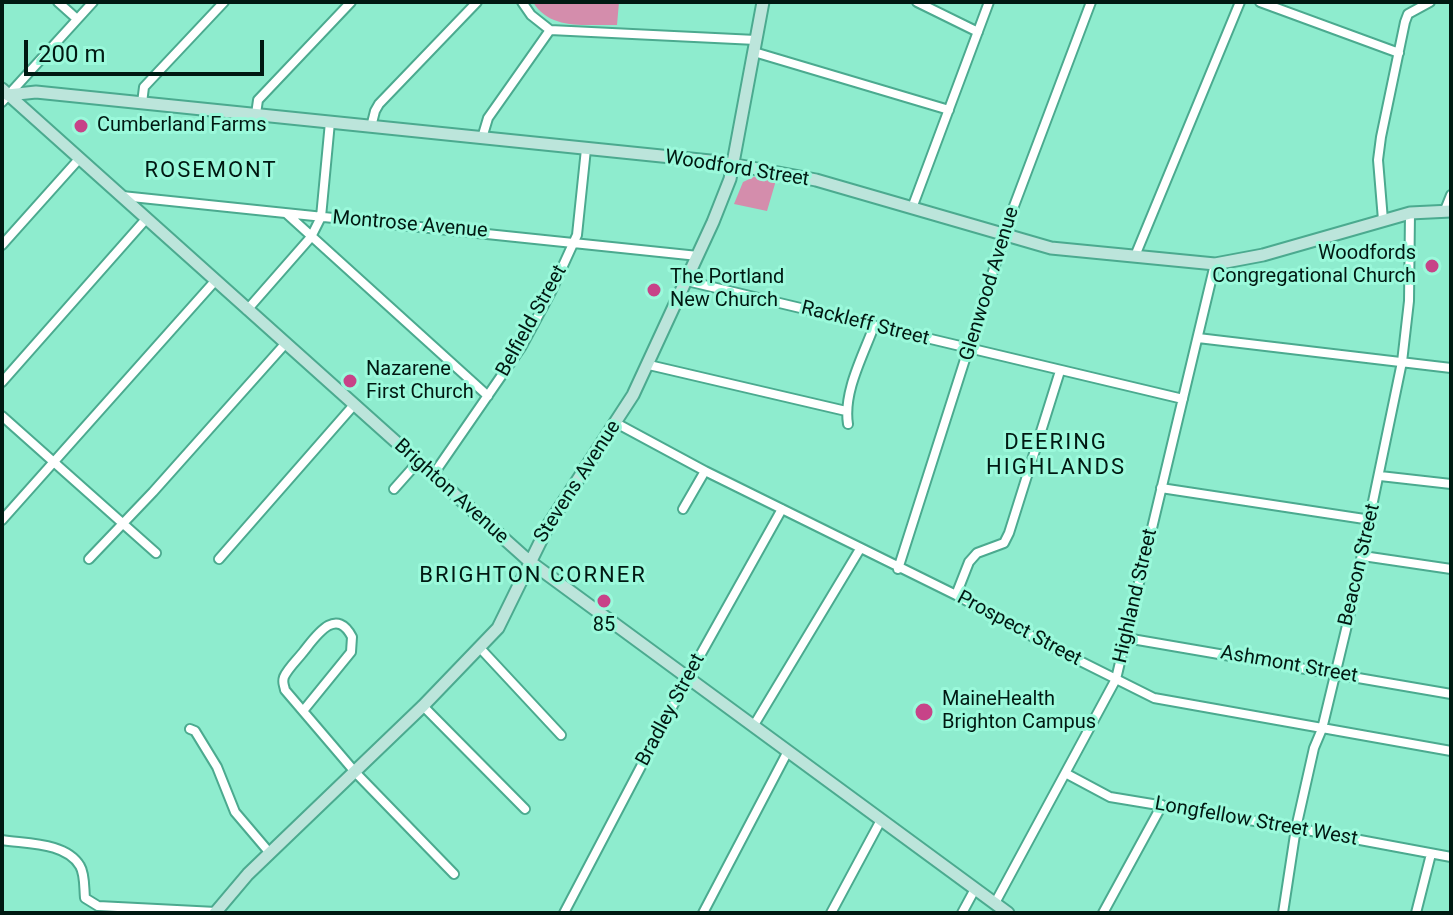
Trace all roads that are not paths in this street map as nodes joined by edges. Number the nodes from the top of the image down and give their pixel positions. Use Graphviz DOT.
graph roads {
  1 [pos="58,2"];
  2 [pos="93,2"];
  3 [pos="224,2"];
  4 [pos="351,2"];
  5 [pos="477,2"];
  6 [pos="522,2"];
  7 [pos="763,2"];
  8 [pos="917,2"];
  9 [pos="989,2"];
  10 [pos="1091,2"];
  11 [pos="1240,2"];
  12 [pos="1260,2"];
  13 [pos="1430,2"];
  14 [pos="77,19"];
  15 [pos="550,30"];
  16 [pos="978,32"];
  17 [pos="755,46"];
  18 [pos="1399,53"];
  19 [pos="4,95"];
  20 [pos="142,103"];
  21 [pos="949,110"];
  22 [pos="256,114"];
  23 [pos="330,122"];
  24 [pos="371,127"];
  25 [pos="482,138"];
  26 [pos="586,149"];
  27 [pos="79,159"];
  28 [pos="733,164"];
  29 [pos="1451,195"];
  30 [pos="120,196"];
  31 [pos="912,208"];
  32 [pos="1448,210"];
  33 [pos="1410,213"];
  34 [pos="286,214"];
  35 [pos="321,217"];
  36 [pos="146,219"];
  37 [pos="1383,220"];
  38 [pos="1005,235"];
  39 [pos="311,237"];
  40 [pos="575,241"];
  41 [pos="2,245"];
  42 [pos="698,256"];
  43 [pos="1135,256"];
  44 [pos="1215,264"];
  45 [pos="215,281"];
  46 [pos="687,281"];
  47 [pos="247,310"];
  48 [pos="874,326"];
  49 [pos="1198,338"];
  50 [pos="285,344"];
  51 [pos="970,350"];
  52 [pos="1402,362"];
  53 [pos="649,365"];
  54 [pos="1451,368"];
  55 [pos="1060,371"];
  56 [pos="2,382"];
  57 [pos="488,396"];
  58 [pos="1183,399"];
  59 [pos="353,406"];
  60 [pos="846,411"];
  61 [pos="2,416"];
  62 [pos="616,423"];
  63 [pos="848,424"];
  64 [pos="54,462"];
  65 [pos="418,462"];
  66 [pos="705,471"];
  67 [pos="433,475"];
  68 [pos="1380,476"];
  69 [pos="1451,484"];
  70 [pos="1161,488"];
  71 [pos="394,489"];
  72 [pos="683,509"];
  73 [pos="782,509"];
  74 [pos="2,520"];
  75 [pos="1371,520"];
  76 [pos="124,525"];
  77 [pos="860,549"];
  78 [pos="156,553"];
  79 [pos="1363,556"];
  80 [pos="89,559"];
  81 [pos="219,559"];
  82 [pos="529,561"];
  83 [pos="898,569"];
  84 [pos="1451,569"];
  85 [pos="956,595"];
  86 [pos="1126,638"];
  87 [pos="480,648"];
  88 [pos="1336,673"];
  89 [pos="688,677"];
  90 [pos="1116,679"];
  91 [pos="1451,694"];
  92 [pos="423,706"];
  93 [pos="303,711"];
  94 [pos="754,725"];
  95 [pos="190,729"];
  96 [pos="1322,729"];
  97 [pos="561,735"];
  98 [pos="788,751"];
  99 [pos="1451,751"];
  100 [pos="355,772"];
  101 [pos="1067,774"];
  102 [pos="1162,805"];
  103 [pos="525,809"];
  104 [pos="881,820"];
  105 [pos="1296,828"];
  106 [pos="2,840"];
  107 [pos="269,852"];
  108 [pos="1431,854"];
  109 [pos="1451,857"];
  110 [pos="454,874"];
  111 [pos="975,889"];
  112 [pos="995,903"];
  113 [pos="216,912"];
  114 [pos="1414,912"];
  115 [pos="564,913"];
  116 [pos="703,913"];
  117 [pos="831,913"];
  118 [pos="962,913"];
  119 [pos="1008,913"];
  120 [pos="1103,913"];
  121 [pos="1283,913"];
  1 -- 14 [label="street"];
  2 -- 14 [label="street"];
  3 -- 20 [label="street"];
  4 -- 22 [label="street"];
  5 -- 24 [label="street"];
  6 -- 15 [label="street"];
  7 -- 17 [label="main road, Stevens Avenue"];
  8 -- 16 [label="street"];
  9 -- 16 [label="street"];
  10 -- 38 [label="street, Glenwood Avenue"];
  11 -- 43 [label="street"];
  12 -- 18 [label="street"];
  13 -- 18 [label="street"];
  14 -- 19 [label="street"];
  15 -- 17 [label="street"];
  15 -- 25 [label="street"];
  16 -- 21 [label="street"];
  17 -- 21 [label="street"];
  17 -- 28 [label="main road, Stevens Avenue"];
  18 -- 37 [label="street"];
  19 -- 20 [label="main road, Woodford Street"];
  19 -- 27 [label="main road, Brighton Avenue"];
  20 -- 22 [label="main road, Woodford Street"];
  21 -- 31 [label="street"];
  22 -- 23 [label="main road, Woodford Street"];
  23 -- 24 [label="main road, Woodford Street"];
  23 -- 35 [label="street"];
  24 -- 25 [label="main road, Woodford Street"];
  25 -- 26 [label="main road, Woodford Street"];
  26 -- 28 [label="main road, Woodford Street"];
  26 -- 40 [label="street, Belfield Street"];
  27 -- 30 [label="main road, Brighton Avenue"];
  27 -- 41 [label="street"];
  28 -- 31 [label="main road, Woodford Street"];
  28 -- 42 [label="main road, Stevens Avenue"];
  29 -- 32 [label="street"];
  30 -- 34 [label="street, Montrose Avenue"];
  30 -- 36 [label="main road, Brighton Avenue"];
  31 -- 38 [label="main road, Woodford Street"];
  32 -- 33 [label="main road, Woodford Street"];
  33 -- 37 [label="main road, Woodford Street"];
  33 -- 52 [label="street, Beacon Street"];
  34 -- 35 [label="street, Montrose Avenue"];
  34 -- 39 [label="street"];
  35 -- 39 [label="street"];
  35 -- 40 [label="street, Montrose Avenue"];
  36 -- 45 [label="main road, Brighton Avenue"];
  36 -- 56 [label="street"];
  37 -- 44 [label="main road, Woodford Street"];
  38 -- 43 [label="main road, Woodford Street"];
  38 -- 51 [label="street, Glenwood Avenue"];
  39 -- 47 [label="street"];
  39 -- 57 [label="street"];
  40 -- 42 [label="street, Montrose Avenue"];
  40 -- 57 [label="street, Belfield Street"];
  42 -- 46 [label="main road, Stevens Avenue"];
  43 -- 44 [label="main road, Woodford Street"];
  44 -- 49 [label="street, Highland Street"];
  45 -- 47 [label="main road, Brighton Avenue"];
  45 -- 64 [label="street"];
  46 -- 48 [label="street, Rackleff Street"];
  46 -- 53 [label="main road, Stevens Avenue"];
  47 -- 50 [label="main road, Brighton Avenue"];
  48 -- 51 [label="street, Rackleff Street"];
  48 -- 60 [label="street"];
  49 -- 52 [label="street"];
  49 -- 58 [label="street, Highland Street"];
  50 -- 59 [label="main road, Brighton Avenue"];
  50 -- 76 [label="street"];
  51 -- 55 [label="street, Rackleff Street"];
  51 -- 83 [label="street, Glenwood Avenue"];
  52 -- 54 [label="street"];
  52 -- 68 [label="street, Beacon Street"];
  53 -- 60 [label="street"];
  53 -- 62 [label="main road, Stevens Avenue"];
  55 -- 58 [label="street, Rackleff Street"];
  55 -- 85 [label="street"];
  57 -- 67 [label="street, Belfield Street"];
  58 -- 70 [label="street, Highland Street"];
  59 -- 65 [label="main road, Brighton Avenue"];
  59 -- 81 [label="street"];
  60 -- 63 [label="street"];
  61 -- 64 [label="street"];
  62 -- 66 [label="street, Prospect Street"];
  62 -- 82 [label="main road, Stevens Avenue"];
  64 -- 74 [label="street"];
  64 -- 76 [label="street"];
  65 -- 67 [label="main road, Brighton Avenue"];
  65 -- 71 [label="street"];
  66 -- 72 [label="street"];
  66 -- 73 [label="street, Prospect Street"];
  67 -- 82 [label="main road, Brighton Avenue"];
  68 -- 69 [label="street"];
  68 -- 75 [label="street, Beacon Street"];
  70 -- 75 [label="street"];
  70 -- 86 [label="street, Highland Street"];
  73 -- 77 [label="street, Prospect Street"];
  73 -- 89 [label="street, Bradley Street"];
  75 -- 79 [label="street, Beacon Street"];
  76 -- 78 [label="street"];
  76 -- 80 [label="street"];
  77 -- 83 [label="street, Prospect Street"];
  77 -- 94 [label="street"];
  79 -- 84 [label="street"];
  79 -- 88 [label="street, Beacon Street"];
  82 -- 87 [label="main road, Stevens Avenue"];
  82 -- 89 [label="main road, Brighton Avenue"];
  83 -- 85 [label="street, Prospect Street"];
  85 -- 90 [label="street, Prospect Street"];
  86 -- 88 [label="street, Ashmont Street"];
  86 -- 90 [label="street, Highland Street"];
  87 -- 92 [label="main road, Stevens Avenue"];
  87 -- 97 [label="street"];
  88 -- 91 [label="street, Ashmont Street"];
  88 -- 96 [label="street, Beacon Street"];
  89 -- 94 [label="main road, Brighton Avenue"];
  89 -- 115 [label="street, Bradley Street"];
  90 -- 96 [label="street, Prospect Street"];
  90 -- 101 [label="street, Highland Street"];
  92 -- 100 [label="main road, Stevens Avenue"];
  92 -- 103 [label="street"];
  93 -- 93 [label="street"];
  93 -- 100 [label="street"];
  94 -- 98 [label="main road, Brighton Avenue"];
  95 -- 107 [label="street"];
  96 -- 99 [label="street, Prospect Street"];
  96 -- 105 [label="street, Beacon Street"];
  98 -- 104 [label="main road, Brighton Avenue"];
  98 -- 116 [label="street"];
  100 -- 107 [label="main road, Stevens Avenue"];
  100 -- 110 [label="street"];
  101 -- 102 [label="street, Longfellow Street West"];
  101 -- 112 [label="street, Highland Street"];
  102 -- 105 [label="street, Longfellow Street West"];
  102 -- 120 [label="street"];
  104 -- 111 [label="main road, Brighton Avenue"];
  104 -- 117 [label="street"];
  105 -- 108 [label="street, Longfellow Street West"];
  105 -- 121 [label="street, Beacon Street"];
  106 -- 113 [label="street"];
  107 -- 113 [label="main road, Stevens Avenue"];
  108 -- 109 [label="street, Longfellow Street West"];
  108 -- 114 [label="street"];
  111 -- 112 [label="main road, Brighton Avenue"];
  111 -- 118 [label="street"];
  112 -- 119 [label="main road, Brighton Avenue"];
}
